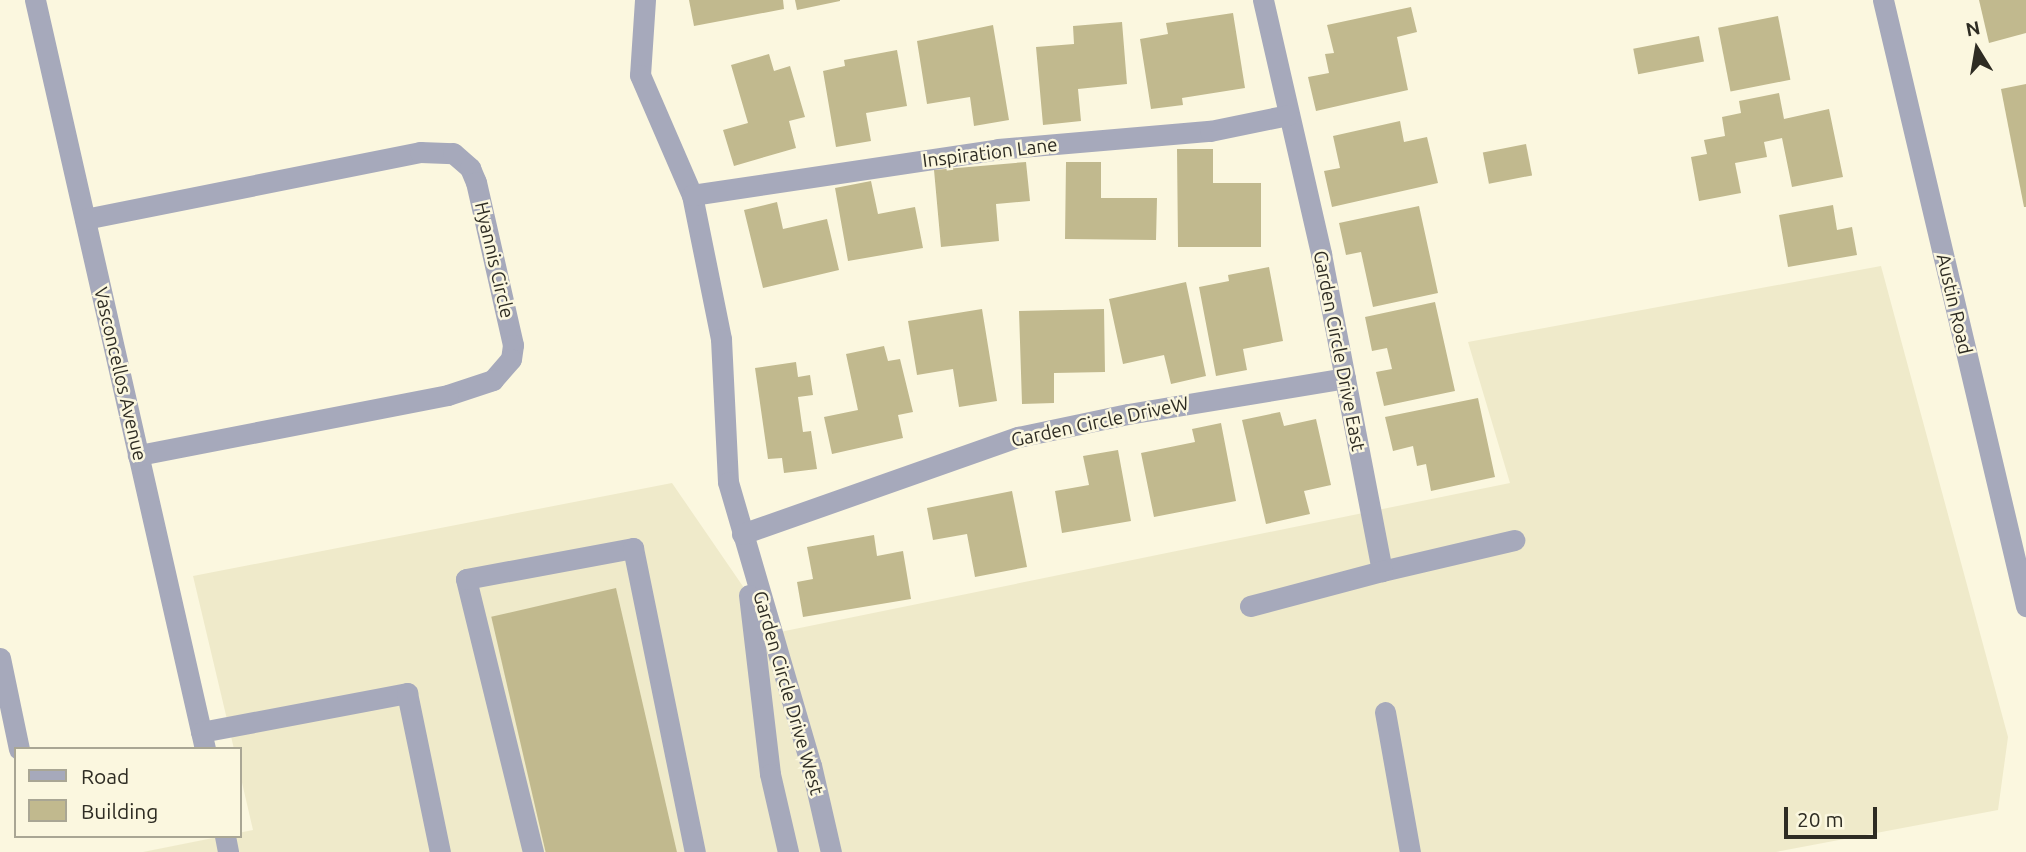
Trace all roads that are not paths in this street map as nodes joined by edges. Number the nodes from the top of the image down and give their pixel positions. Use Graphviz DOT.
graph roads {
  1 [pos="35,0"];
  2 [pos="645,0"];
  3 [pos="1263,0"];
  4 [pos="1883,0"];
  5 [pos="1288,115"];
  6 [pos="692,195"];
  7 [pos="85,219"];
  8 [pos="1345,378"];
  9 [pos="138,455"];
  10 [pos="741,534"];
  11 [pos="1514,540"];
  12 [pos="1382,570"];
  13 [pos="1250,606"];
  14 [pos="2026,607"];
  15 [pos="0,658"];
  16 [pos="1385,712"];
  17 [pos="203,741"];
  18 [pos="19,747"];
  19 [pos="440,852"];
  20 [pos="533,852"];
  21 [pos="695,852"];
  22 [pos="788,852"];
  23 [pos="831,852"];
  24 [pos="1410,852"];
  1 -- 7 [label="street, Vasconcellos Avenue"];
  2 -- 6 [label="street, Garden Circle Drive West"];
  3 -- 5 [label="street, Garden Circle Drive East"];
  4 -- 14 [label="street, Austin Road"];
  5 -- 6 [label="street, Inspiration Lane"];
  5 -- 8 [label="street, Garden Circle Drive East"];
  6 -- 10 [label="street, Garden Circle Drive West"];
  7 -- 9 [label="street, Vasconcellos Avenue"];
  7 -- 9 [label="street, Hyannis Circle"];
  8 -- 10 [label="street, Garden Circle DriveW"];
  8 -- 12 [label="street, Garden Circle Drive East"];
  9 -- 17 [label="street, Vasconcellos Avenue"];
  10 -- 22 [label="street, Garden Circle Drive West"];
  10 -- 23 [label="street, Garden Circle Drive West"];
  11 -- 12 [label="street"];
  12 -- 13 [label="street"];
  15 -- 18 [label="street"];
  16 -- 24 [label="street"];
  17 -- 19 [label="street"];
  20 -- 21 [label="street"];
}
